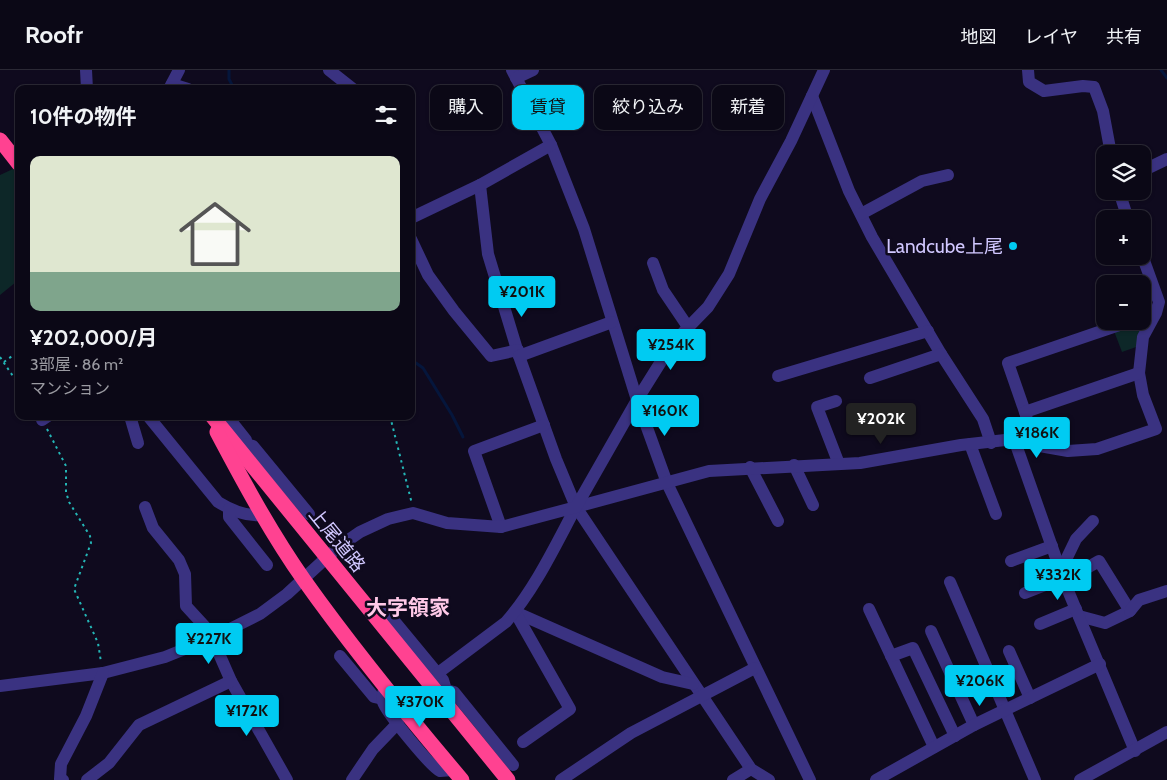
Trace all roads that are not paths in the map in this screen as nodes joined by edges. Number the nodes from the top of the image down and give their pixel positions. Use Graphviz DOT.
graph roads {
  1 [pos="86,70"];
  2 [pos="179,70"];
  3 [pos="329,70"];
  4 [pos="533,70"];
  5 [pos="1028,70"];
  6 [pos="820,73"];
  7 [pos="514,74"];
  8 [pos="87,85"];
  9 [pos="172,85"];
  10 [pos="348,85"];
  11 [pos="812,96"];
  12 [pos="0,140"];
  13 [pos="551,145"];
  14 [pos="1109,145"];
  15 [pos="15,160"];
  16 [pos="1167,160"];
  17 [pos="1151,167"];
  18 [pos="948,175"];
  19 [pos="480,185"];
  20 [pos="860,214"];
  21 [pos="415,216"];
  22 [pos="415,247"];
  23 [pos="653,263"];
  24 [pos="1146,265"];
  25 [pos="1156,313"];
  26 [pos="1151,315"];
  27 [pos="612,322"];
  28 [pos="688,327"];
  29 [pos="1105,330"];
  30 [pos="928,331"];
  31 [pos="518,353"];
  32 [pos="941,354"];
  33 [pos="1139,373"];
  34 [pos="778,376"];
  35 [pos="870,378"];
  36 [pos="637,400"];
  37 [pos="836,401"];
  38 [pos="1026,412"];
  39 [pos="131,420"];
  40 [pos="151,420"];
  41 [pos="212,420"];
  42 [pos="214,420"];
  43 [pos="231,420"];
  44 [pos="544,425"];
  45 [pos="1014,439"];
  46 [pos="992,442"];
  47 [pos="138,443"];
  48 [pos="970,444"];
  49 [pos="1034,445"];
  50 [pos="244,448"];
  51 [pos="839,464"];
  52 [pos="794,466"];
  53 [pos="750,467"];
  54 [pos="667,483"];
  55 [pos="813,505"];
  56 [pos="145,507"];
  57 [pos="576,507"];
  58 [pos="229,509"];
  59 [pos="309,514"];
  60 [pos="996,514"];
  61 [pos="263,515"];
  62 [pos="778,521"];
  63 [pos="1093,521"];
  64 [pos="501,527"];
  65 [pos="1052,546"];
  66 [pos="325,558"];
  67 [pos="1011,561"];
  68 [pos="267,565"];
  69 [pos="1063,576"];
  70 [pos="303,579"];
  71 [pos="950,582"];
  72 [pos="1167,591"];
  73 [pos="1025,593"];
  74 [pos="869,610"];
  75 [pos="1130,611"];
  76 [pos="515,612"];
  77 [pos="1078,612"];
  78 [pos="371,613"];
  79 [pos="1040,624"];
  80 [pos="931,631"];
  81 [pos="212,638"];
  82 [pos="1009,651"];
  83 [pos="340,656"];
  84 [pos="891,656"];
  85 [pos="1100,664"];
  86 [pos="755,668"];
  87 [pos="103,673"];
  88 [pos="438,673"];
  89 [pos="231,681"];
  90 [pos="693,684"];
  91 [pos="0,686"];
  92 [pos="384,693"];
  93 [pos="444,695"];
  94 [pos="701,696"];
  95 [pos="1030,698"];
  96 [pos="1005,710"];
  97 [pos="398,722"];
  98 [pos="974,725"];
  99 [pos="1167,732"];
  100 [pos="955,736"];
  101 [pos="523,742"];
  102 [pos="934,747"];
  103 [pos="1134,750"];
  104 [pos="514,765"];
  105 [pos="751,769"];
  106 [pos="450,775"];
  107 [pos="1099,776"];
  108 [pos="63,780"];
  109 [pos="87,780"];
  110 [pos="287,780"];
  111 [pos="352,780"];
  112 [pos="508,780"];
  113 [pos="561,780"];
  114 [pos="733,780"];
  115 [pos="769,780"];
  116 [pos="810,780"];
  117 [pos="876,780"];
  118 [pos="1035,780"];
  119 [pos="1080,780"];
  1 -- 8 [label="street"];
  2 -- 9 [label="street"];
  3 -- 10 [label="street"];
  4 -- 7 [label="street"];
  5 -- 14 [label="street"];
  6 -- 11 [label="street"];
  7 -- 13 [label="street"];
  11 -- 20 [label="street"];
  11 -- 28 [label="street"];
  12 -- 15 [label="highway"];
  13 -- 19 [label="street"];
  13 -- 27 [label="street"];
  16 -- 17 [label="street"];
  18 -- 20 [label="street"];
  19 -- 21 [label="street"];
  19 -- 31 [label="street"];
  20 -- 30 [label="street"];
  22 -- 31 [label="street"];
  23 -- 28 [label="street"];
  24 -- 25 [label="street"];
  25 -- 26 [label="street"];
  25 -- 33 [label="street"];
  27 -- 31 [label="street"];
  27 -- 36 [label="street"];
  28 -- 36 [label="street"];
  29 -- 38 [label="street"];
  30 -- 32 [label="street"];
  30 -- 34 [label="street"];
  31 -- 44 [label="street"];
  32 -- 35 [label="street"];
  32 -- 46 [label="street"];
  33 -- 38 [label="street"];
  33 -- 49 [label="street"];
  36 -- 54 [label="street"];
  36 -- 57 [label="street"];
  37 -- 51 [label="street"];
  38 -- 49 [label="street"];
  39 -- 47 [label="street"];
  40 -- 58 [label="street"];
  41 -- 61 [label="highway, 上尾道路"];
  42 -- 50 [label="highway, 上尾道路"];
  43 -- 50 [label="street"];
  44 -- 57 [label="street"];
  44 -- 64 [label="street"];
  45 -- 46 [label="street"];
  45 -- 49 [label="street"];
  45 -- 65 [label="street"];
  46 -- 48 [label="street"];
  48 -- 51 [label="street"];
  48 -- 60 [label="street"];
  50 -- 59 [label="street"];
  50 -- 66 [label="highway, 上尾道路"];
  51 -- 52 [label="street"];
  52 -- 53 [label="street"];
  52 -- 55 [label="street"];
  53 -- 54 [label="street"];
  53 -- 62 [label="street"];
  54 -- 57 [label="street"];
  54 -- 86 [label="street"];
  56 -- 81 [label="street"];
  57 -- 64 [label="street"];
  57 -- 76 [label="street"];
  57 -- 90 [label="street"];
  58 -- 61 [label="street"];
  58 -- 68 [label="street"];
  61 -- 70 [label="highway, 上尾道路"];
  63 -- 69 [label="street"];
  64 -- 66 [label="street"];
  65 -- 67 [label="street"];
  65 -- 69 [label="street"];
  66 -- 70 [label="street"];
  66 -- 78 [label="highway, 上尾道路"];
  69 -- 73 [label="street"];
  69 -- 75 [label="street"];
  69 -- 77 [label="street"];
  70 -- 81 [label="street"];
  70 -- 92 [label="highway, 上尾道路"];
  71 -- 96 [label="street"];
  72 -- 75 [label="street"];
  74 -- 84 [label="street"];
  75 -- 77 [label="street"];
  76 -- 88 [label="street"];
  76 -- 90 [label="street"];
  76 -- 101 [label="street"];
  77 -- 79 [label="street"];
  77 -- 85 [label="street"];
  78 -- 88 [label="street"];
  78 -- 93 [label="highway, 上尾道路"];
  80 -- 98 [label="street"];
  81 -- 87 [label="street"];
  81 -- 89 [label="street"];
  82 -- 95 [label="street"];
  83 -- 92 [label="street"];
  84 -- 100 [label="street"];
  84 -- 102 [label="street"];
  85 -- 95 [label="street"];
  85 -- 103 [label="street"];
  86 -- 94 [label="street"];
  86 -- 116 [label="street"];
  87 -- 91 [label="street"];
  87 -- 108 [label="street"];
  88 -- 93 [label="street"];
  89 -- 109 [label="street"];
  89 -- 110 [label="street"];
  90 -- 94 [label="street"];
  92 -- 97 [label="street"];
  92 -- 106 [label="highway, 上尾道路"];
  93 -- 104 [label="street"];
  93 -- 112 [label="highway, 上尾道路"];
  94 -- 105 [label="street"];
  94 -- 113 [label="street"];
  95 -- 96 [label="street"];
  96 -- 98 [label="street"];
  96 -- 118 [label="street"];
  97 -- 106 [label="street"];
  97 -- 111 [label="street"];
  98 -- 100 [label="street"];
  99 -- 103 [label="street"];
  100 -- 102 [label="street"];
  102 -- 117 [label="street"];
  103 -- 107 [label="street"];
  105 -- 114 [label="street"];
  105 -- 115 [label="street"];
  107 -- 119 [label="street"];
}
